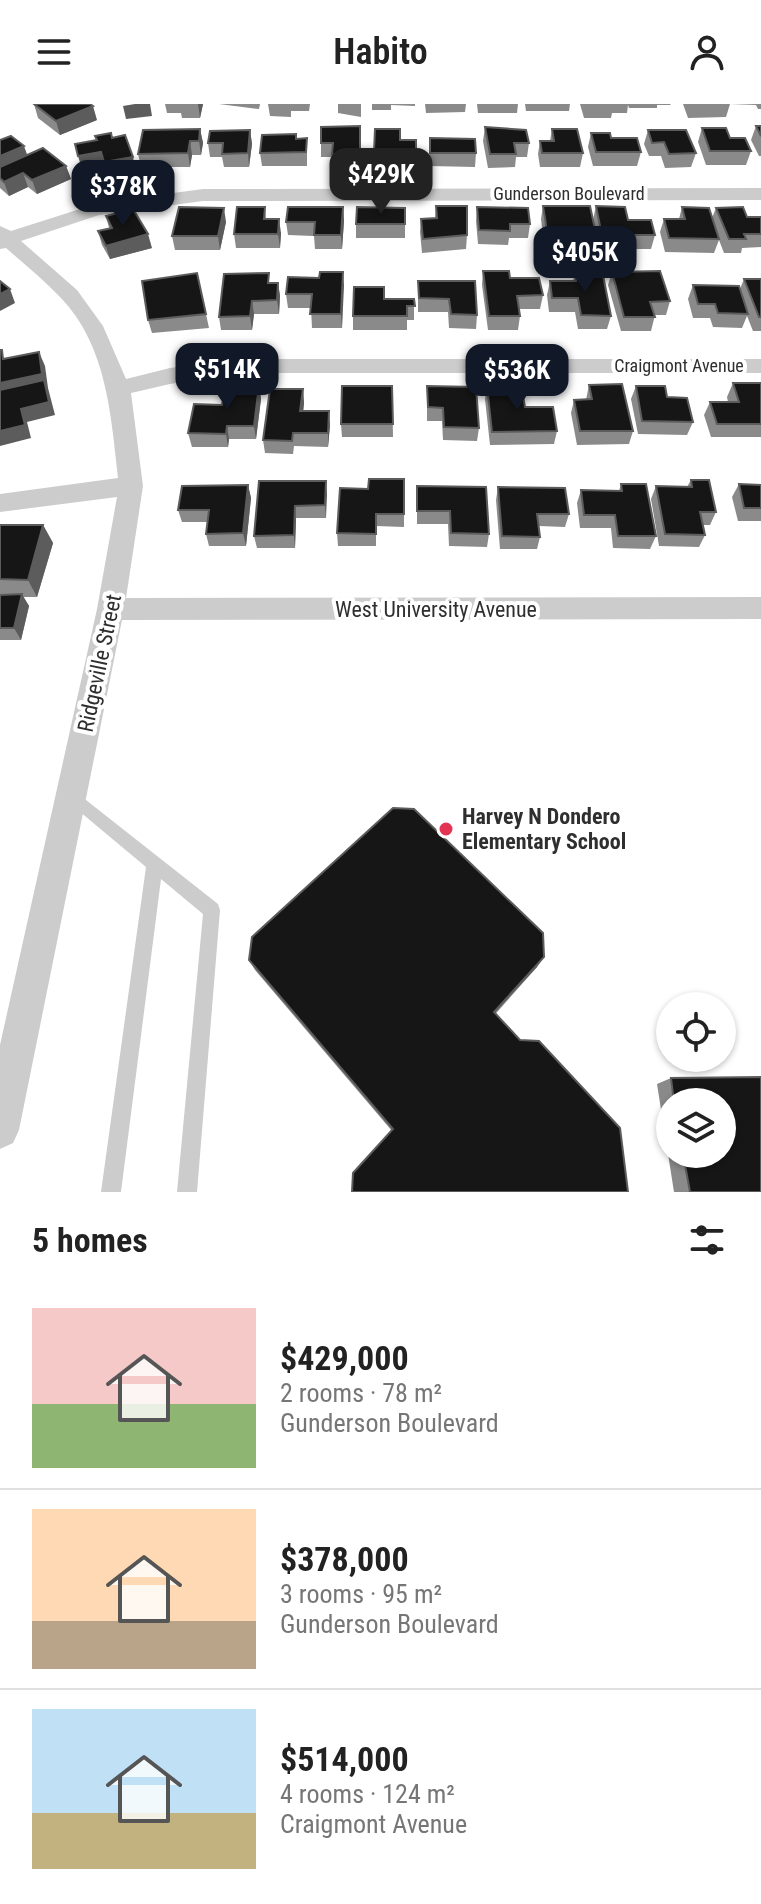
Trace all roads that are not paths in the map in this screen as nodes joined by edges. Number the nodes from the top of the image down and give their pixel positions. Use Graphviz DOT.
graph roads {
  1 [pos="761,194"];
  2 [pos="3,238"];
  3 [pos="761,366"];
  4 [pos="119,388"];
  5 [pos="131,486"];
  6 [pos="0,503"];
  7 [pos="761,608"];
  8 [pos="111,609"];
  9 [pos="71,795"];
  10 [pos="155,864"];
  11 [pos="0,1130"];
  12 [pos="111,1192"];
  13 [pos="187,1192"];
  1 -- 2 [label="street, Gunderson Boulevard"];
  2 -- 4 [label="street, Ridgeville Street"];
  3 -- 4 [label="street, Craigmont Avenue"];
  4 -- 5 [label="street, Ridgeville Street"];
  5 -- 6 [label="street"];
  5 -- 8 [label="street, Ridgeville Street"];
  7 -- 8 [label="street, West University Avenue"];
  8 -- 9 [label="street, Ridgeville Street"];
  9 -- 10 [label="lane"];
  9 -- 11 [label="street, Ridgeville Street"];
  10 -- 12 [label="lane"];
  10 -- 13 [label="lane"];
}
